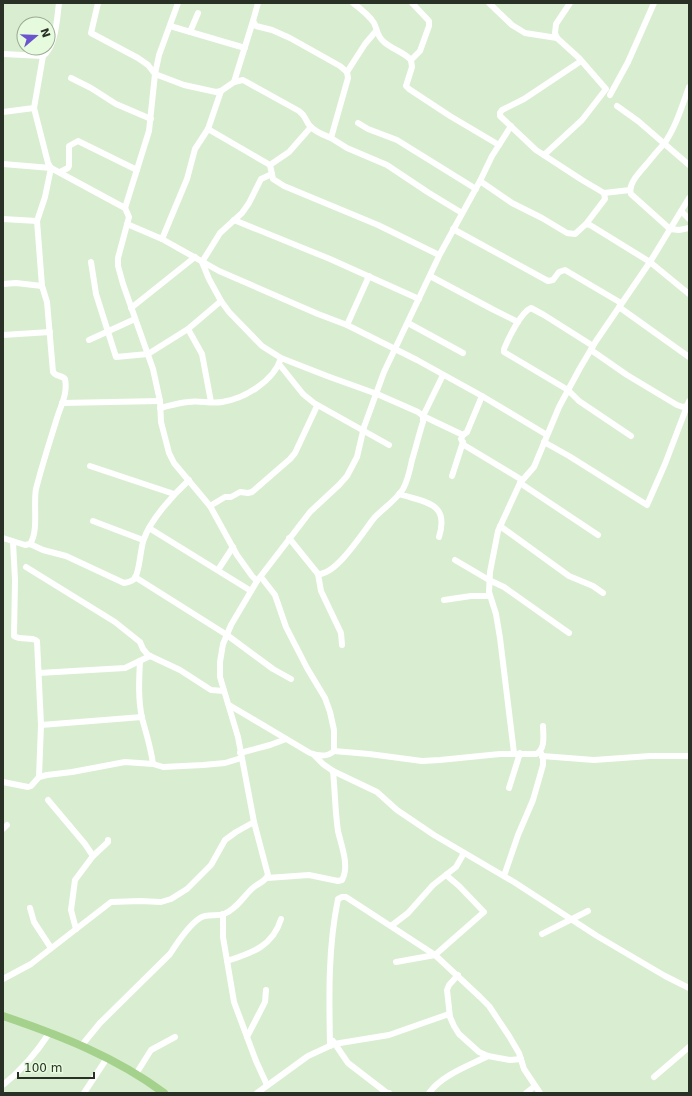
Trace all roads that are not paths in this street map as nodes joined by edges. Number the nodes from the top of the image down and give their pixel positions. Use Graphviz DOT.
graph roads {
  1 [pos="59,3"];
  2 [pos="98,3"];
  3 [pos="178,3"];
  4 [pos="258,3"];
  5 [pos="353,3"];
  6 [pos="412,3"];
  7 [pos="489,3"];
  8 [pos="570,3"];
  9 [pos="654,3"];
  10 [pos="198,13"];
  11 [pos="56,21"];
  12 [pos="253,21"];
  13 [pos="170,26"];
  14 [pos="376,31"];
  15 [pos="190,32"];
  16 [pos="557,38"];
  17 [pos="245,48"];
  18 [pos="3,54"];
  19 [pos="16,55"];
  20 [pos="42,56"];
  21 [pos="411,60"];
  22 [pos="581,61"];
  23 [pos="347,72"];
  24 [pos="155,74"];
  25 [pos="71,78"];
  26 [pos="234,82"];
  27 [pos="689,87"];
  28 [pos="221,91"];
  29 [pos="610,95"];
  30 [pos="617,106"];
  31 [pos="34,108"];
  32 [pos="3,112"];
  33 [pos="151,119"];
  34 [pos="358,123"];
  35 [pos="511,126"];
  36 [pos="311,127"];
  37 [pos="208,129"];
  38 [pos="331,138"];
  39 [pos="664,143"];
  40 [pos="499,145"];
  41 [pos="544,155"];
  42 [pos="3,164"];
  43 [pos="270,165"];
  44 [pos="689,165"];
  45 [pos="51,168"];
  46 [pos="137,170"];
  47 [pos="60,172"];
  48 [pos="272,174"];
  49 [pos="480,181"];
  50 [pos="476,189"];
  51 [pos="630,190"];
  52 [pos="604,193"];
  53 [pos="689,198"];
  54 [pos="125,208"];
  55 [pos="681,211"];
  56 [pos="462,213"];
  57 [pos="3,219"];
  58 [pos="689,219"];
  59 [pos="234,220"];
  60 [pos="37,221"];
  61 [pos="127,224"];
  62 [pos="586,224"];
  63 [pos="689,228"];
  64 [pos="453,229"];
  65 [pos="670,229"];
  66 [pos="162,239"];
  67 [pos="439,255"];
  68 [pos="195,257"];
  69 [pos="91,262"];
  70 [pos="202,262"];
  71 [pos="650,262"];
  72 [pos="368,276"];
  73 [pos="430,276"];
  74 [pos="3,284"];
  75 [pos="42,286"];
  76 [pos="689,294"];
  77 [pos="419,299"];
  78 [pos="221,301"];
  79 [pos="620,305"];
  80 [pos="131,308"];
  81 [pos="135,319"];
  82 [pos="518,322"];
  83 [pos="408,324"];
  84 [pos="347,325"];
  85 [pos="188,330"];
  86 [pos="109,331"];
  87 [pos="50,332"];
  88 [pos="3,335"];
  89 [pos="89,340"];
  90 [pos="592,348"];
  91 [pos="396,349"];
  92 [pos="464,353"];
  93 [pos="148,354"];
  94 [pos="689,357"];
  95 [pos="280,361"];
  96 [pos="443,375"];
  97 [pos="568,390"];
  98 [pos="376,394"];
  99 [pos="482,396"];
  100 [pos="211,402"];
  101 [pos="62,403"];
  102 [pos="160,404"];
  103 [pos="688,404"];
  104 [pos="317,406"];
  105 [pos="423,416"];
  106 [pos="364,430"];
  107 [pos="463,435"];
  108 [pos="547,436"];
  109 [pos="631,436"];
  110 [pos="462,442"];
  111 [pos="544,442"];
  112 [pos="389,445"];
  113 [pos="90,466"];
  114 [pos="452,476"];
  115 [pos="189,480"];
  116 [pos="521,481"];
  117 [pos="174,494"];
  118 [pos="399,494"];
  119 [pos="210,506"];
  120 [pos="93,521"];
  121 [pos="500,526"];
  122 [pos="149,528"];
  123 [pos="598,535"];
  124 [pos="439,537"];
  125 [pos="3,538"];
  126 [pos="289,538"];
  127 [pos="143,540"];
  128 [pos="13,542"];
  129 [pos="30,544"];
  130 [pos="233,547"];
  131 [pos="456,560"];
  132 [pos="26,567"];
  133 [pos="218,570"];
  134 [pos="318,574"];
  135 [pos="135,577"];
  136 [pos="259,579"];
  137 [pos="489,580"];
  138 [pos="251,592"];
  139 [pos="603,593"];
  140 [pos="490,596"];
  141 [pos="444,600"];
  142 [pos="569,634"];
  143 [pos="227,635"];
  144 [pos="342,645"];
  145 [pos="150,656"];
  146 [pos="140,661"];
  147 [pos="39,674"];
  148 [pos="291,679"];
  149 [pos="224,691"];
  150 [pos="229,705"];
  151 [pos="142,717"];
  152 [pos="41,725"];
  153 [pos="544,726"];
  154 [pos="286,739"];
  155 [pos="334,751"];
  156 [pos="517,753"];
  157 [pos="541,754"];
  158 [pos="240,755"];
  159 [pos="314,755"];
  160 [pos="689,756"];
  161 [pos="153,764"];
  162 [pos="333,771"];
  163 [pos="39,777"];
  164 [pos="3,782"];
  165 [pos="509,788"];
  166 [pos="48,800"];
  167 [pos="254,822"];
  168 [pos="108,840"];
  169 [pos="464,853"];
  170 [pos="93,856"];
  171 [pos="446,875"];
  172 [pos="504,876"];
  173 [pos="267,878"];
  174 [pos="30,908"];
  175 [pos="588,911"];
  176 [pos="223,914"];
  177 [pos="281,919"];
  178 [pos="572,919"];
  179 [pos="392,926"];
  180 [pos="76,929"];
  181 [pos="542,934"];
  182 [pos="51,948"];
  183 [pos="435,955"];
  184 [pos="227,961"];
  185 [pos="396,962"];
  186 [pos="458,975"];
  187 [pos="3,979"];
  188 [pos="689,988"];
  189 [pos="266,990"];
  190 [pos="449,1014"];
  191 [pos="3,1016"];
  192 [pos="50,1032"];
  193 [pos="175,1037"];
  194 [pos="247,1037"];
  195 [pos="82,1045"];
  196 [pos="332,1045"];
  197 [pos="689,1047"];
  198 [pos="488,1056"];
  199 [pos="107,1058"];
  200 [pos="521,1059"];
  201 [pos="136,1074"];
  202 [pos="654,1077"];
  203 [pos="3,1085"];
  204 [pos="267,1085"];
  205 [pos="535,1086"];
  206 [pos="84,1093"];
  207 [pos="164,1093"];
  208 [pos="258,1093"];
  209 [pos="389,1093"];
  210 [pos="429,1093"];
  211 [pos="526,1093"];
  212 [pos="540,1093"];
  1 -- 11 [label="street"];
  2 -- 24 [label="street"];
  3 -- 13 [label="street"];
  4 -- 12 [label="street"];
  5 -- 14 [label="street"];
  6 -- 21 [label="street"];
  7 -- 16 [label="street"];
  8 -- 16 [label="street"];
  9 -- 29 [label="street"];
  10 -- 15 [label="street"];
  12 -- 17 [label="street"];
  12 -- 23 [label="street"];
  13 -- 15 [label="street"];
  13 -- 24 [label="street"];
  14 -- 21 [label="street"];
  14 -- 23 [label="street"];
  15 -- 17 [label="street"];
  16 -- 22 [label="street"];
  17 -- 26 [label="street"];
  18 -- 19 [label="street"];
  20 -- 31 [label="street"];
  21 -- 40 [label="street"];
  22 -- 35 [label="street"];
  22 -- 41 [label="street"];
  23 -- 38 [label="street"];
  24 -- 28 [label="street"];
  24 -- 33 [label="street"];
  25 -- 33 [label="street"];
  26 -- 28 [label="street"];
  26 -- 36 [label="street"];
  27 -- 39 [label="street"];
  28 -- 37 [label="street"];
  30 -- 39 [label="street"];
  31 -- 32 [label="street"];
  31 -- 45 [label="street"];
  33 -- 46 [label="street"];
  34 -- 50 [label="street"];
  35 -- 40 [label="street"];
  35 -- 41 [label="street"];
  36 -- 38 [label="street"];
  36 -- 43 [label="street"];
  37 -- 43 [label="street"];
  37 -- 66 [label="street"];
  38 -- 56 [label="street"];
  39 -- 44 [label="street"];
  39 -- 51 [label="street"];
  40 -- 49 [label="street"];
  41 -- 52 [label="street"];
  42 -- 45 [label="street"];
  43 -- 48 [label="street"];
  45 -- 47 [label="street"];
  45 -- 60 [label="street"];
  46 -- 47 [label="street"];
  46 -- 54 [label="street"];
  47 -- 54 [label="street"];
  48 -- 59 [label="street"];
  48 -- 67 [label="street"];
  49 -- 50 [label="street"];
  49 -- 62 [label="street"];
  50 -- 56 [label="street"];
  51 -- 52 [label="street"];
  51 -- 65 [label="street"];
  52 -- 62 [label="street"];
  53 -- 55 [label="street"];
  54 -- 61 [label="street"];
  55 -- 58 [label="street"];
  55 -- 65 [label="street"];
  56 -- 64 [label="street"];
  57 -- 60 [label="street"];
  59 -- 70 [label="street"];
  59 -- 72 [label="street"];
  60 -- 75 [label="street"];
  61 -- 66 [label="street"];
  61 -- 80 [label="street"];
  62 -- 71 [label="street"];
  63 -- 65 [label="street"];
  64 -- 67 [label="street"];
  64 -- 79 [label="street"];
  65 -- 71 [label="street"];
  66 -- 68 [label="street"];
  67 -- 73 [label="street"];
  68 -- 70 [label="street"];
  68 -- 80 [label="street"];
  69 -- 86 [label="street"];
  70 -- 78 [label="street"];
  70 -- 84 [label="street"];
  71 -- 76 [label="street"];
  71 -- 79 [label="street"];
  72 -- 77 [label="street"];
  72 -- 84 [label="street"];
  73 -- 77 [label="street"];
  73 -- 82 [label="street"];
  74 -- 75 [label="street"];
  75 -- 87 [label="street"];
  77 -- 83 [label="street"];
  78 -- 85 [label="street"];
  78 -- 95 [label="street"];
  79 -- 90 [label="street"];
  79 -- 94 [label="street"];
  80 -- 81 [label="street"];
  81 -- 86 [label="street"];
  81 -- 93 [label="street"];
  82 -- 90 [label="street"];
  82 -- 97 [label="street"];
  83 -- 91 [label="street"];
  83 -- 92 [label="street"];
  84 -- 91 [label="street"];
  85 -- 93 [label="street"];
  85 -- 100 [label="street"];
  86 -- 89 [label="street"];
  86 -- 93 [label="street"];
  87 -- 88 [label="street"];
  87 -- 101 [label="street"];
  90 -- 97 [label="street"];
  90 -- 103 [label="street"];
  91 -- 96 [label="street"];
  91 -- 98 [label="street"];
  93 -- 102 [label="street"];
  95 -- 98 [label="street"];
  95 -- 100 [label="street"];
  95 -- 104 [label="street"];
  96 -- 99 [label="street"];
  96 -- 105 [label="street"];
  97 -- 108 [label="street"];
  97 -- 109 [label="street"];
  98 -- 105 [label="street"];
  98 -- 106 [label="street"];
  99 -- 107 [label="street"];
  99 -- 108 [label="street"];
  100 -- 102 [label="street"];
  101 -- 102 [label="street"];
  101 -- 129 [label="street"];
  102 -- 115 [label="street"];
  103 -- 111 [label="street"];
  104 -- 106 [label="street"];
  104 -- 119 [label="street"];
  105 -- 107 [label="street"];
  105 -- 118 [label="street"];
  106 -- 112 [label="street"];
  106 -- 126 [label="street"];
  107 -- 110 [label="street"];
  108 -- 111 [label="street"];
  110 -- 114 [label="street"];
  110 -- 116 [label="street"];
  111 -- 116 [label="street"];
  113 -- 117 [label="street"];
  115 -- 117 [label="street"];
  115 -- 119 [label="street"];
  116 -- 121 [label="street"];
  116 -- 123 [label="street"];
  117 -- 122 [label="street"];
  118 -- 124 [label="street"];
  118 -- 134 [label="street"];
  119 -- 130 [label="street"];
  120 -- 127 [label="street"];
  121 -- 137 [label="street"];
  121 -- 139 [label="street"];
  122 -- 127 [label="street"];
  122 -- 133 [label="street"];
  125 -- 128 [label="street"];
  126 -- 134 [label="street"];
  126 -- 136 [label="street"];
  127 -- 135 [label="street"];
  128 -- 129 [label="street"];
  128 -- 147 [label="street"];
  129 -- 135 [label="street"];
  130 -- 133 [label="street"];
  130 -- 136 [label="street"];
  131 -- 137 [label="street"];
  132 -- 145 [label="street"];
  133 -- 138 [label="street"];
  134 -- 144 [label="street"];
  135 -- 143 [label="street"];
  136 -- 138 [label="street"];
  136 -- 155 [label="street"];
  137 -- 140 [label="street"];
  137 -- 142 [label="street"];
  138 -- 143 [label="street"];
  140 -- 141 [label="street"];
  140 -- 156 [label="street"];
  143 -- 148 [label="street"];
  143 -- 149 [label="street"];
  145 -- 146 [label="street"];
  145 -- 149 [label="street"];
  146 -- 147 [label="street"];
  146 -- 151 [label="street"];
  147 -- 152 [label="street"];
  149 -- 150 [label="street"];
  150 -- 154 [label="street"];
  150 -- 158 [label="street"];
  151 -- 152 [label="street"];
  151 -- 161 [label="street"];
  152 -- 163 [label="street"];
  153 -- 157 [label="street"];
  154 -- 158 [label="street"];
  154 -- 159 [label="street"];
  155 -- 156 [label="street"];
  155 -- 159 [label="street"];
  156 -- 157 [label="street"];
  156 -- 165 [label="street"];
  157 -- 160 [label="street"];
  157 -- 172 [label="street"];
  158 -- 161 [label="street"];
  158 -- 167 [label="street"];
  159 -- 162 [label="street"];
  161 -- 163 [label="street"];
  162 -- 169 [label="street"];
  162 -- 173 [label="street"];
  163 -- 164 [label="street"];
  166 -- 170 [label="street"];
  167 -- 173 [label="street"];
  167 -- 180 [label="street"];
  168 -- 170 [label="street"];
  169 -- 171 [label="street"];
  169 -- 172 [label="street"];
  170 -- 180 [label="street"];
  171 -- 179 [label="street"];
  171 -- 183 [label="street"];
  172 -- 178 [label="street"];
  173 -- 176 [label="street"];
  174 -- 182 [label="street"];
  175 -- 178 [label="street"];
  176 -- 184 [label="street"];
  176 -- 195 [label="street"];
  177 -- 184 [label="street"];
  178 -- 181 [label="street"];
  178 -- 188 [label="street"];
  179 -- 183 [label="street"];
  179 -- 196 [label="street"];
  180 -- 182 [label="street"];
  182 -- 187 [label="street"];
  183 -- 185 [label="street"];
  183 -- 186 [label="street"];
  184 -- 194 [label="street"];
  186 -- 190 [label="street"];
  186 -- 200 [label="street"];
  189 -- 194 [label="street"];
  190 -- 196 [label="street"];
  190 -- 198 [label="street"];
  191 -- 192 [label="main road"];
  192 -- 195 [label="main road"];
  192 -- 203 [label="street"];
  193 -- 201 [label="street"];
  194 -- 204 [label="street"];
  195 -- 199 [label="main road"];
  196 -- 204 [label="street"];
  196 -- 209 [label="street"];
  197 -- 202 [label="street"];
  198 -- 200 [label="street"];
  198 -- 210 [label="street"];
  199 -- 201 [label="main road"];
  199 -- 206 [label="street"];
  200 -- 205 [label="street"];
  201 -- 207 [label="main road"];
  204 -- 208 [label="street"];
  205 -- 211 [label="street"];
  205 -- 212 [label="street"];
}
